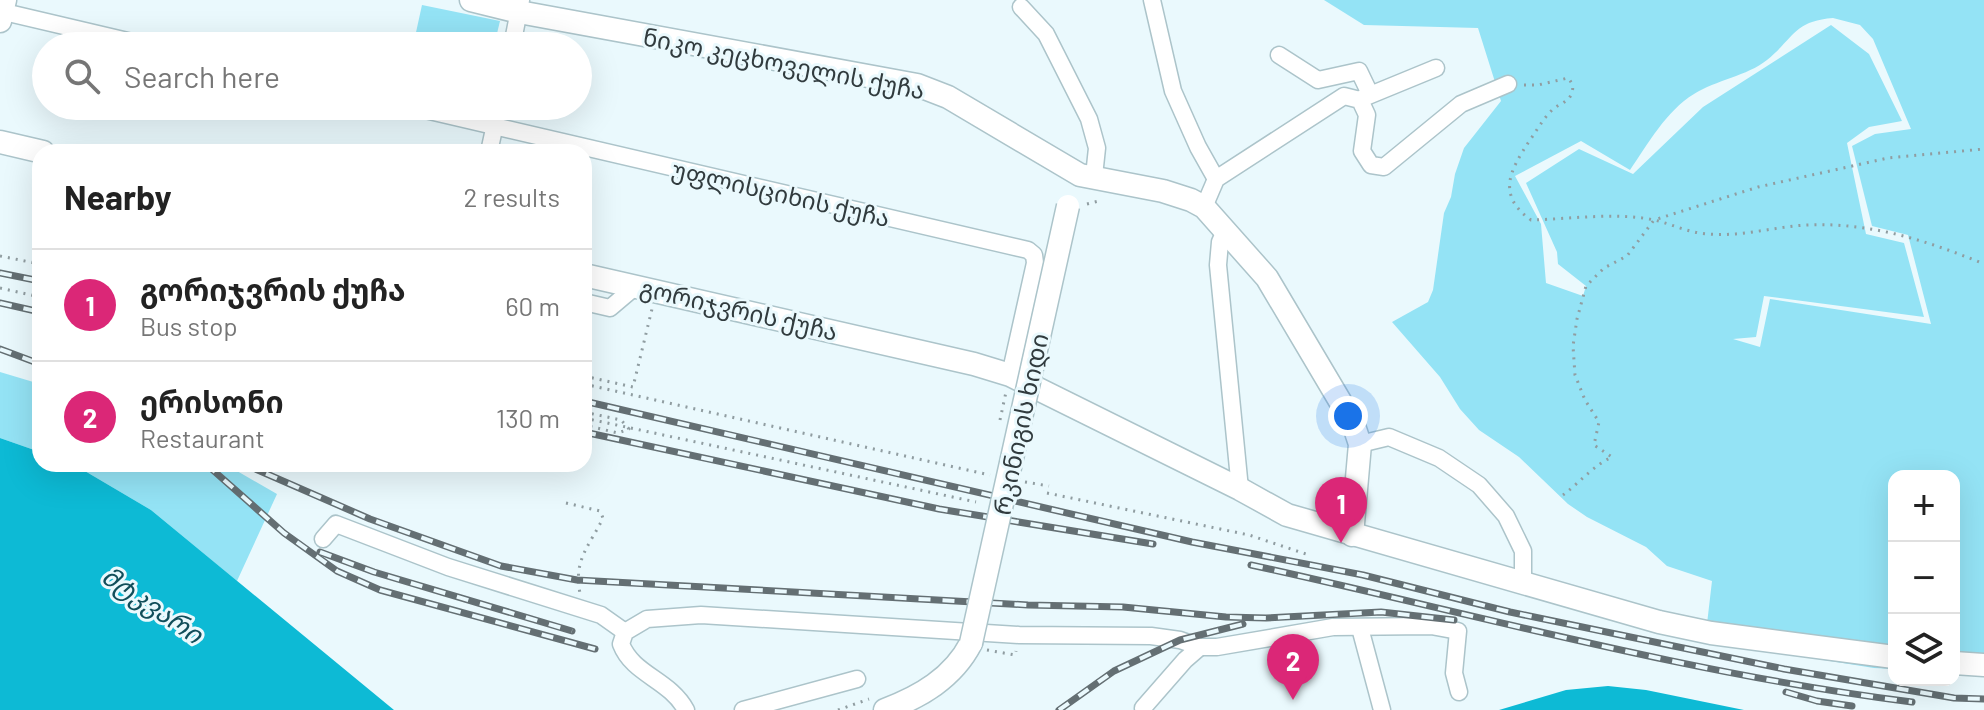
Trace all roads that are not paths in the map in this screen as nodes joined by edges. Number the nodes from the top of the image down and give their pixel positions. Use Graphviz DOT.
graph roads {
  1 [pos="471,0"];
  2 [pos="1152,0"];
  3 [pos="520,6"];
  4 [pos="1021,7"];
  5 [pos="2,11"];
  6 [pos="90,32"];
  7 [pos="515,32"];
  8 [pos="1279,55"];
  9 [pos="1436,68"];
  10 [pos="1508,84"];
  11 [pos="1365,97"];
  12 [pos="469,120"];
  13 [pos="496,120"];
  14 [pos="495,126"];
  15 [pos="0,142"];
  16 [pos="491,144"];
  17 [pos="572,144"];
  18 [pos="32,149"];
  19 [pos="592,149"];
  20 [pos="1087,175"];
  21 [pos="1216,179"];
  22 [pos="1204,207"];
  23 [pos="1225,231"];
  24 [pos="592,277"];
  25 [pos="646,288"];
  26 [pos="592,304"];
  27 [pos="1008,383"];
  28 [pos="1360,444"];
  29 [pos="1240,489"];
  30 [pos="1352,535"];
  31 [pos="323,539"];
  32 [pos="1523,582"];
  33 [pos="1360,628"];
  34 [pos="625,632"];
  35 [pos="1200,647"];
  36 [pos="1888,656"];
  37 [pos="1960,663"];
  38 [pos="1984,665"];
  39 [pos="857,679"];
  40 [pos="1459,692"];
  41 [pos="1143,708"];
  42 [pos="686,710"];
  43 [pos="743,710"];
  44 [pos="885,710"];
  45 [pos="1382,710"];
  1 -- 3 [label="main road, ნიკო კეცხოველის ქუჩა"];
  2 -- 21 [label="street"];
  3 -- 7 [label="street"];
  3 -- 20 [label="main road, ნიკო კეცხოველის ქუჩა"];
  4 -- 20 [label="street"];
  5 -- 6 [label="street"];
  8 -- 11 [label="street"];
  9 -- 11 [label="street"];
  10 -- 11 [label="street"];
  11 -- 21 [label="street"];
  12 -- 14 [label="street, უფლისციხის ქუჩა"];
  13 -- 14 [label="street"];
  14 -- 16 [label="street"];
  14 -- 17 [label="street, უფლისციხის ქუჩა"];
  15 -- 18 [label="main road"];
  19 -- 27 [label="street, უფლისციხის ქუჩა"];
  20 -- 22 [label="main road, ნიკო კეცხოველის ქუჩა"];
  20 -- 44 [label="main road, რკინიგის ხიდი, bridge"];
  21 -- 22 [label="street"];
  22 -- 23 [label="main road, ნიკო კეცხოველის ქუჩა"];
  23 -- 28 [label="main road, ნიკო კეცხოველის ქუჩა"];
  23 -- 29 [label="street"];
  24 -- 25 [label="main road, გორიჯვრის ქუჩა"];
  25 -- 26 [label="street"];
  25 -- 27 [label="main road, გორიჯვრის ქუჩა"];
  27 -- 29 [label="main road, გორიჯვრის ქუჩა"];
  28 -- 30 [label="main road, ნიკო კეცხოველის ქუჩა"];
  28 -- 32 [label="street"];
  29 -- 30 [label="main road, გორიჯვრის ქუჩა"];
  30 -- 32 [label="main road, გორიჯვრის ქუჩა"];
  31 -- 34 [label="street"];
  32 -- 36 [label="main road, გორიჯვრის ქუჩა"];
  33 -- 35 [label="street"];
  33 -- 40 [label="street"];
  33 -- 45 [label="street"];
  34 -- 35 [label="street"];
  34 -- 42 [label="street"];
  35 -- 41 [label="street"];
  37 -- 38 [label="main road"];
  39 -- 43 [label="street"];
}
